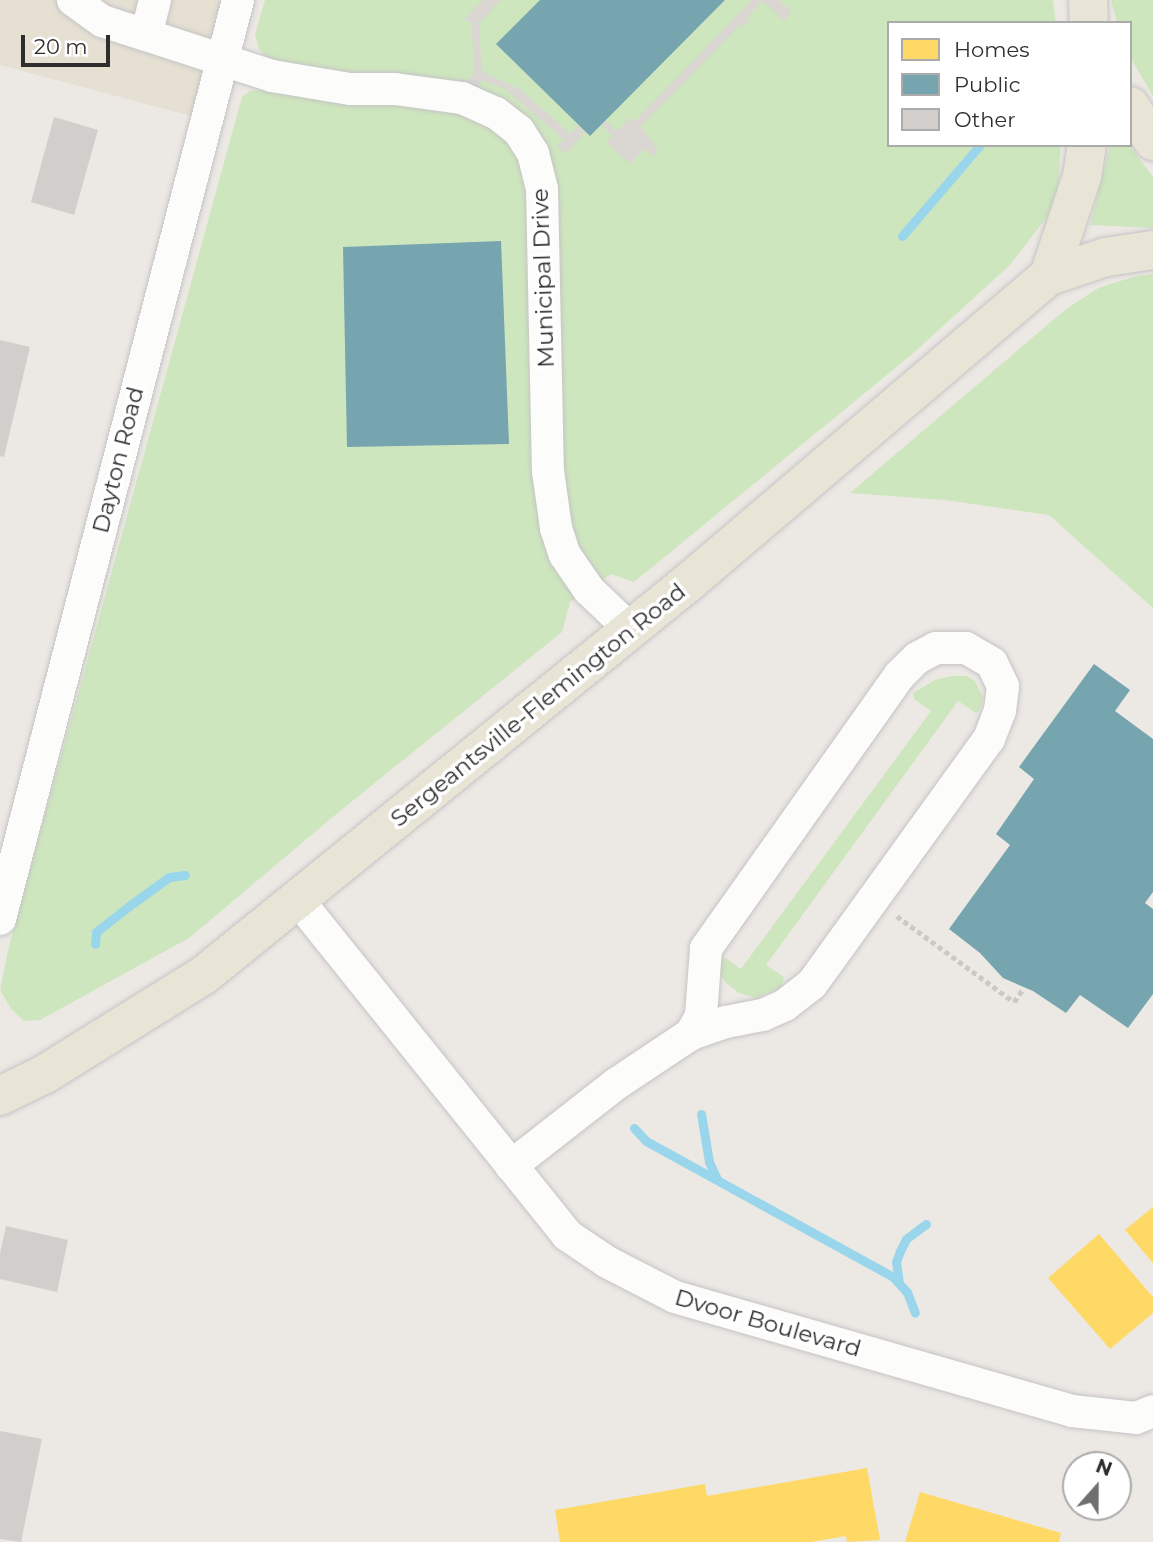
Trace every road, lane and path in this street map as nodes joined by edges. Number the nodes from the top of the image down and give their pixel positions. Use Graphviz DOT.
graph roads {
  1 [pos="73,0"];
  2 [pos="155,0"];
  3 [pos="238,0"];
  4 [pos="1088,0"];
  5 [pos="1089,21"];
  6 [pos="146,35"];
  7 [pos="221,60"];
  8 [pos="1132,109"];
  9 [pos="1153,141"];
  10 [pos="1087,147"];
  11 [pos="1153,250"];
  12 [pos="1049,276"];
  13 [pos="631,630"];
  14 [pos="298,900"];
  15 [pos="893,913"];
  16 [pos="0,919"];
  17 [pos="1022,990"];
  18 [pos="691,1034"];
  19 [pos="0,1096"];
  20 [pos="512,1166"];
  21 [pos="1153,1411"];
  1 -- 6 [label="street, Municipal Drive"];
  2 -- 6 [label="street"];
  3 -- 7 [label="street, Dayton Road"];
  4 -- 5 [label="main road"];
  6 -- 7 [label="street, Municipal Drive"];
  7 -- 13 [label="street, Municipal Drive"];
  7 -- 16 [label="street, Dayton Road"];
  8 -- 9 [label="main road"];
  10 -- 12 [label="main road"];
  11 -- 12 [label="main road, Sergeantsville-Flemington Road"];
  12 -- 13 [label="main road, Sergeantsville-Flemington Road"];
  13 -- 14 [label="main road, Sergeantsville-Flemington Road"];
  14 -- 19 [label="main road, Sergeantsville-Flemington Road"];
  14 -- 20 [label="street, Dvoor Boulevard"];
  15 -- 17 [label="path"];
  18 -- 18 [label="street"];
  18 -- 20 [label="street"];
  20 -- 21 [label="street, Dvoor Boulevard"];
}
